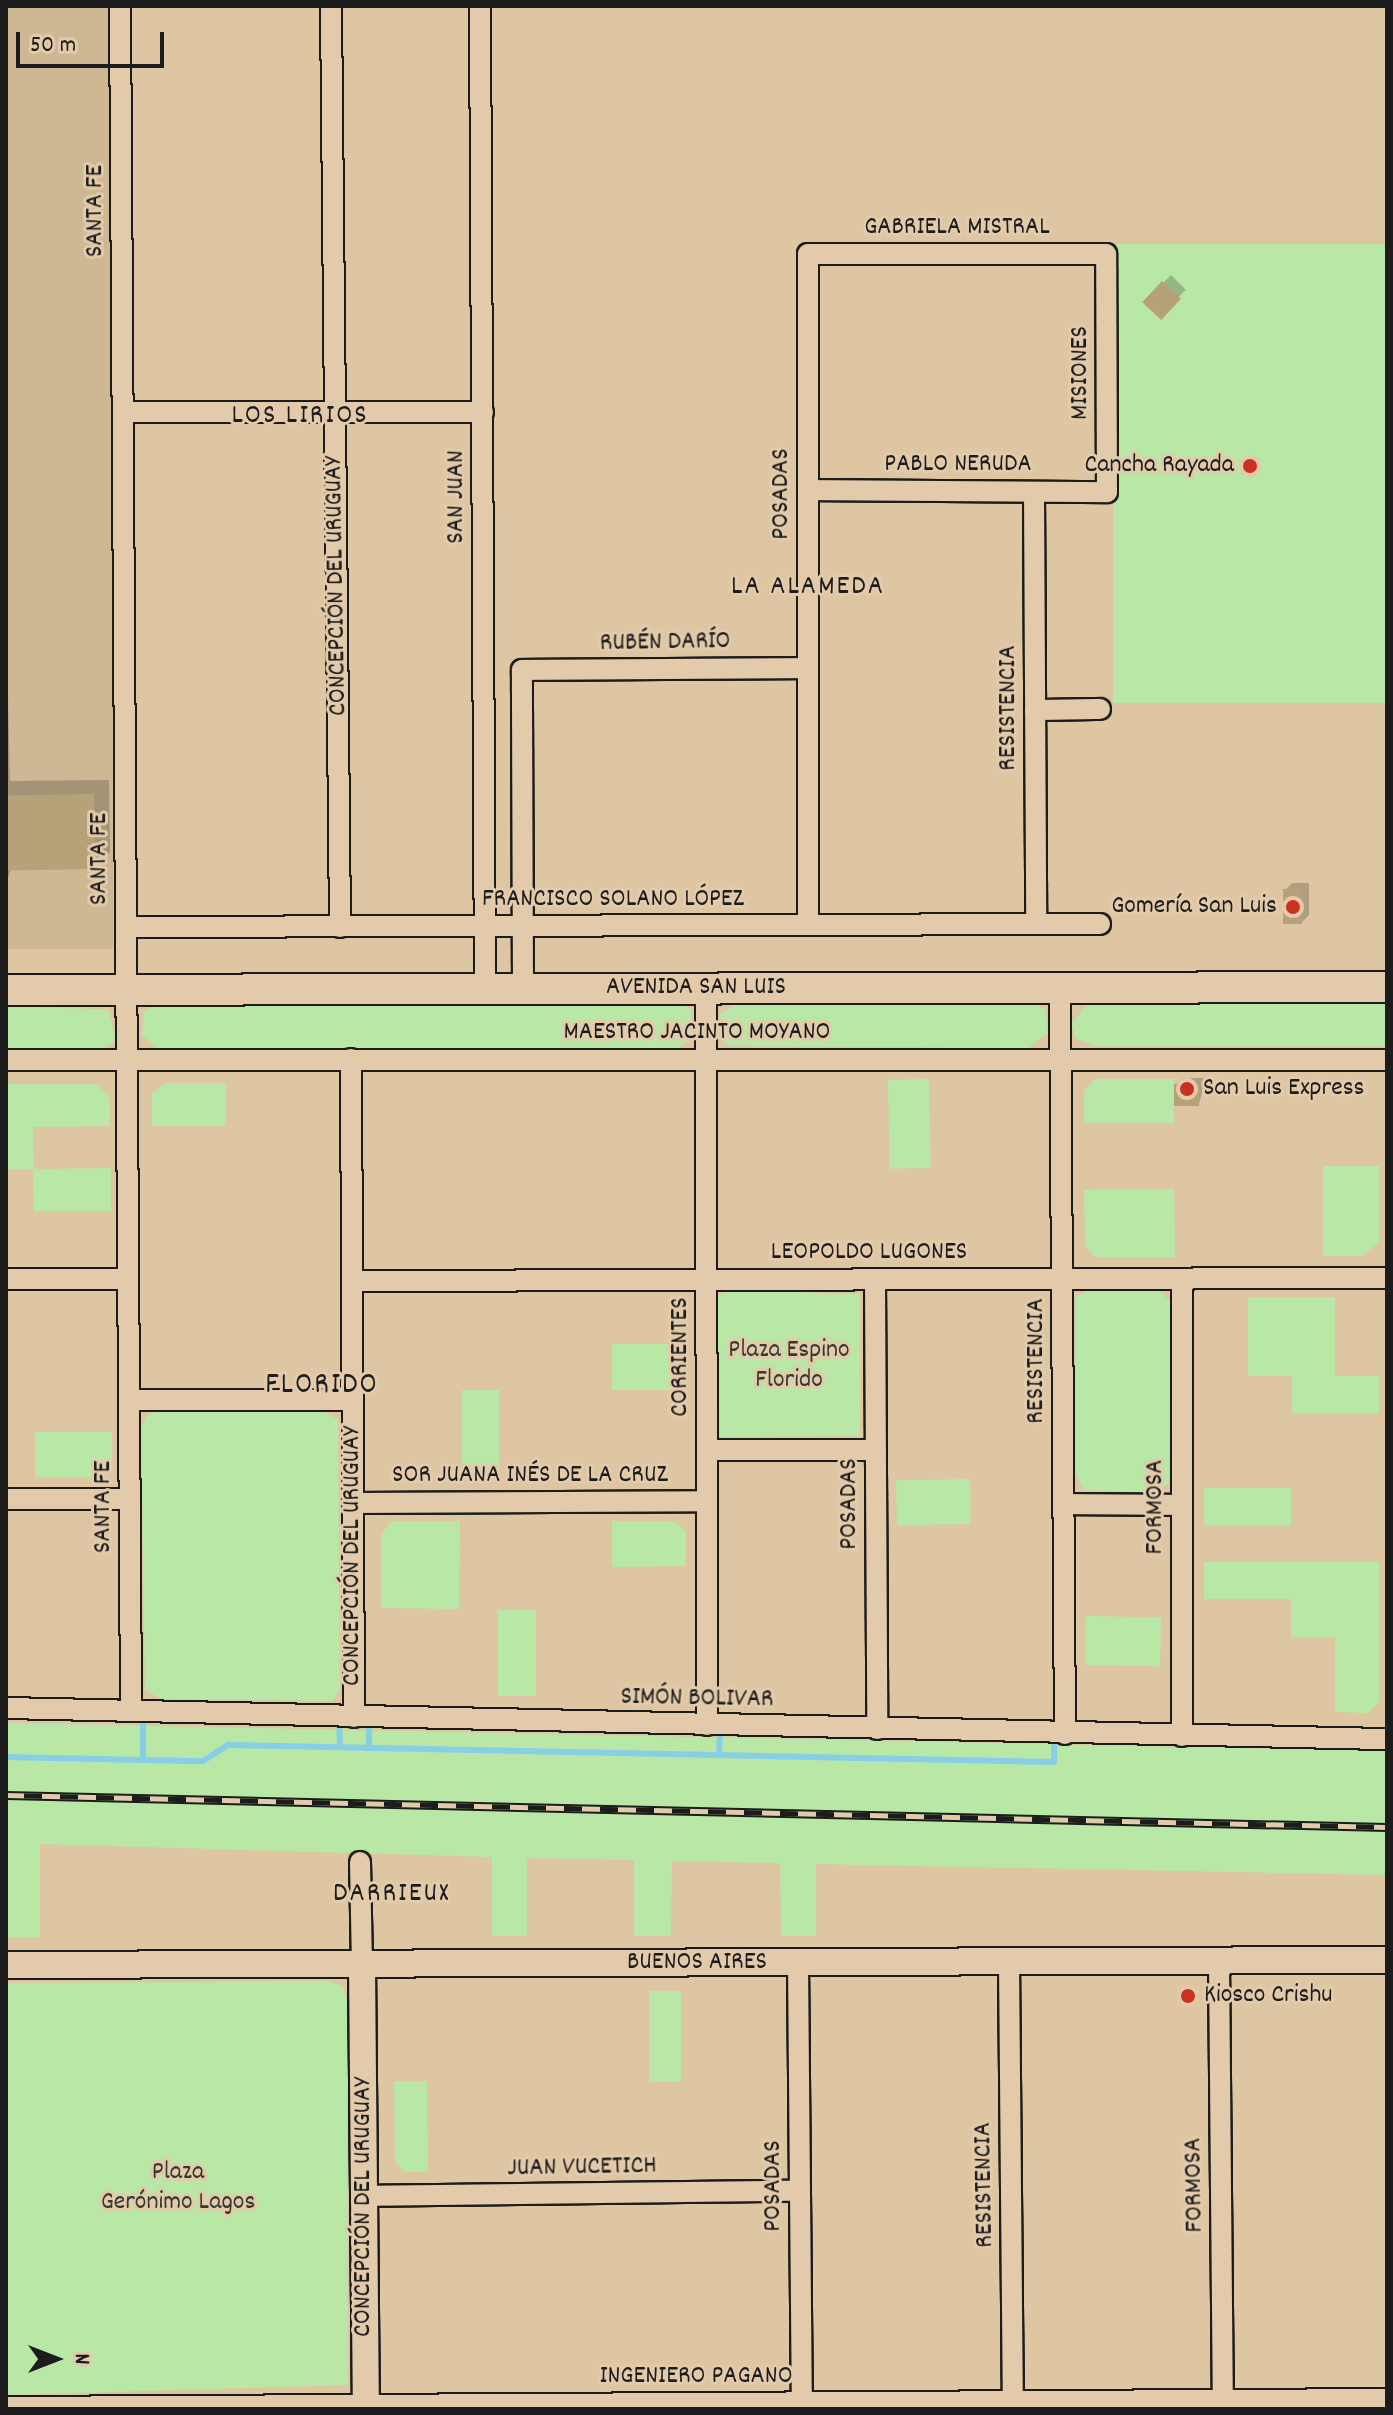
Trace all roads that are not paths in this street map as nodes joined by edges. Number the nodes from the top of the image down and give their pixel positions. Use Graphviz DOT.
graph roads {
  1 [pos="120,6"];
  2 [pos="331,6"];
  3 [pos="480,6"];
  4 [pos="808,254"];
  5 [pos="1106,254"];
  6 [pos="123,412"];
  7 [pos="335,412"];
  8 [pos="483,412"];
  9 [pos="808,490"];
  10 [pos="1034,492"];
  11 [pos="1107,492"];
  12 [pos="808,668"];
  13 [pos="1100,709"];
  14 [pos="1035,710"];
  15 [pos="1036,924"];
  16 [pos="1100,924"];
  17 [pos="808,925"];
  18 [pos="485,926"];
  19 [pos="523,926"];
  20 [pos="126,927"];
  21 [pos="340,927"];
  22 [pos="1060,987"];
  23 [pos="1387,987"];
  24 [pos="523,988"];
  25 [pos="706,988"];
  26 [pos="127,989"];
  27 [pos="485,989"];
  28 [pos="6,990"];
  29 [pos="127,1059"];
  30 [pos="351,1059"];
  31 [pos="706,1059"];
  32 [pos="1061,1059"];
  33 [pos="6,1060"];
  34 [pos="1387,1060"];
  35 [pos="1387,1278"];
  36 [pos="6,1279"];
  37 [pos="128,1279"];
  38 [pos="875,1279"];
  39 [pos="1062,1279"];
  40 [pos="1182,1279"];
  41 [pos="706,1280"];
  42 [pos="352,1281"];
  43 [pos="129,1400"];
  44 [pos="353,1400"];
  45 [pos="707,1450"];
  46 [pos="876,1450"];
  47 [pos="6,1499"];
  48 [pos="130,1499"];
  49 [pos="707,1501"];
  50 [pos="353,1503"];
  51 [pos="1064,1504"];
  52 [pos="1182,1505"];
  53 [pos="6,1708"];
  54 [pos="131,1711"];
  55 [pos="354,1717"];
  56 [pos="707,1725"];
  57 [pos="877,1729"];
  58 [pos="1065,1734"];
  59 [pos="1182,1736"];
  60 [pos="1387,1739"];
  61 [pos="360,1862"];
  62 [pos="1387,1960"];
  63 [pos="1009,1961"];
  64 [pos="1219,1961"];
  65 [pos="798,1962"];
  66 [pos="362,1964"];
  67 [pos="6,1965"];
  68 [pos="800,2191"];
  69 [pos="364,2196"];
  70 [pos="1387,2399"];
  71 [pos="1013,2405"];
  72 [pos="1223,2405"];
  73 [pos="593,2406"];
  74 [pos="802,2406"];
  75 [pos="6,2407"];
  76 [pos="366,2407"];
  77 [pos="165,2408"];
  1 -- 6 [label="street, SANTA FE"];
  2 -- 7 [label="street, CONCEPCIÓN DEL URUGUAY"];
  3 -- 8 [label="street, SAN JUAN"];
  4 -- 5 [label="street, GABRIELA MISTRAL"];
  4 -- 9 [label="street, POSADAS"];
  5 -- 11 [label="street, MISIONES"];
  6 -- 7 [label="street"];
  6 -- 20 [label="street, SANTA FE"];
  7 -- 8 [label="street"];
  7 -- 21 [label="street, CONCEPCIÓN DEL URUGUAY"];
  8 -- 18 [label="street, SAN JUAN"];
  9 -- 10 [label="street, PABLO NERUDA"];
  9 -- 12 [label="street, POSADAS"];
  10 -- 11 [label="street, PABLO NERUDA"];
  10 -- 14 [label="street, RESISTENCIA"];
  12 -- 17 [label="street, POSADAS"];
  12 -- 19 [label="street, RUBÉN DARÍO"];
  13 -- 14 [label="street"];
  14 -- 15 [label="street, RESISTENCIA"];
  15 -- 16 [label="street, FRANCISCO SOLANO LÓPEZ"];
  15 -- 17 [label="street, FRANCISCO SOLANO LÓPEZ"];
  17 -- 19 [label="street, FRANCISCO SOLANO LÓPEZ"];
  18 -- 19 [label="street, FRANCISCO SOLANO LÓPEZ"];
  18 -- 21 [label="street, FRANCISCO SOLANO LÓPEZ"];
  18 -- 27 [label="street, SAN JUAN"];
  19 -- 24 [label="street"];
  20 -- 21 [label="street, FRANCISCO SOLANO LÓPEZ"];
  20 -- 26 [label="street, SANTA FE"];
  22 -- 23 [label="main road, AVENIDA SAN LUIS"];
  22 -- 25 [label="main road, AVENIDA SAN LUIS"];
  22 -- 32 [label="street, RESISTENCIA"];
  24 -- 25 [label="main road, AVENIDA SAN LUIS"];
  24 -- 27 [label="main road, AVENIDA SAN LUIS"];
  25 -- 31 [label="street, CORRIENTES"];
  26 -- 27 [label="main road, AVENIDA SAN LUIS"];
  26 -- 28 [label="main road, AVENIDA SAN LUIS"];
  26 -- 29 [label="street, SANTA FE"];
  29 -- 30 [label="street, MAESTRO JACINTO MOYANO"];
  29 -- 33 [label="street, MAESTRO JACINTO MOYANO"];
  29 -- 37 [label="street, SANTA FE"];
  30 -- 31 [label="street, MAESTRO JACINTO MOYANO"];
  30 -- 42 [label="street, CONCEPCIÓN DEL URUGUAY"];
  31 -- 32 [label="street, MAESTRO JACINTO MOYANO"];
  31 -- 41 [label="street, CORRIENTES"];
  32 -- 34 [label="street, MAESTRO JACINTO MOYANO"];
  32 -- 39 [label="street, RESISTENCIA"];
  35 -- 40 [label="street, LEOPOLDO LUGONES"];
  36 -- 37 [label="street"];
  37 -- 43 [label="street, SANTA FE"];
  38 -- 39 [label="street, LEOPOLDO LUGONES"];
  38 -- 41 [label="street, LEOPOLDO LUGONES"];
  38 -- 46 [label="street, POSADAS"];
  39 -- 40 [label="street, LEOPOLDO LUGONES"];
  39 -- 51 [label="street, RESISTENCIA"];
  40 -- 52 [label="street, FORMOSA"];
  41 -- 42 [label="street, LEOPOLDO LUGONES"];
  41 -- 45 [label="street, CORRIENTES"];
  42 -- 44 [label="street, CONCEPCIÓN DEL URUGUAY"];
  43 -- 44 [label="street"];
  43 -- 48 [label="street, SANTA FE"];
  44 -- 50 [label="street, CONCEPCIÓN DEL URUGUAY"];
  45 -- 46 [label="street"];
  45 -- 49 [label="street, CORRIENTES"];
  46 -- 57 [label="street, POSADAS"];
  47 -- 48 [label="street"];
  48 -- 54 [label="street, SANTA FE"];
  49 -- 50 [label="street, SOR JUANA INÉS DE LA CRUZ"];
  49 -- 56 [label="street, CORRIENTES"];
  50 -- 55 [label="street, CONCEPCIÓN DEL URUGUAY"];
  51 -- 52 [label="street"];
  51 -- 58 [label="street, RESISTENCIA"];
  52 -- 59 [label="street, FORMOSA"];
  53 -- 54 [label="street, SIMÓN BOLIVAR"];
  54 -- 55 [label="street, SIMÓN BOLIVAR"];
  55 -- 56 [label="street, SIMÓN BOLIVAR"];
  56 -- 57 [label="street, SIMÓN BOLIVAR"];
  57 -- 58 [label="street, SIMÓN BOLIVAR"];
  58 -- 59 [label="street, SIMÓN BOLIVAR"];
  59 -- 60 [label="street, SIMÓN BOLIVAR"];
  61 -- 66 [label="street, CONCEPCIÓN DEL URUGUAY"];
  62 -- 64 [label="street, BUENOS AIRES"];
  63 -- 64 [label="street, BUENOS AIRES"];
  63 -- 65 [label="street, BUENOS AIRES"];
  63 -- 71 [label="street, RESISTENCIA"];
  64 -- 72 [label="street, FORMOSA"];
  65 -- 66 [label="street, BUENOS AIRES"];
  65 -- 68 [label="street, POSADAS"];
  66 -- 67 [label="street, BUENOS AIRES"];
  66 -- 69 [label="street, CONCEPCIÓN DEL URUGUAY"];
  68 -- 69 [label="street, JUAN VUCETICH"];
  68 -- 74 [label="street, POSADAS"];
  69 -- 76 [label="street, CONCEPCIÓN DEL URUGUAY"];
  70 -- 72 [label="street, INGENIERO PAGANO"];
  71 -- 72 [label="street, INGENIERO PAGANO"];
  71 -- 74 [label="street, INGENIERO PAGANO"];
  73 -- 74 [label="street, INGENIERO PAGANO"];
  73 -- 76 [label="street, INGENIERO PAGANO"];
  75 -- 77 [label="street, INGENIERO PAGANO"];
  76 -- 77 [label="street, INGENIERO PAGANO"];
}
